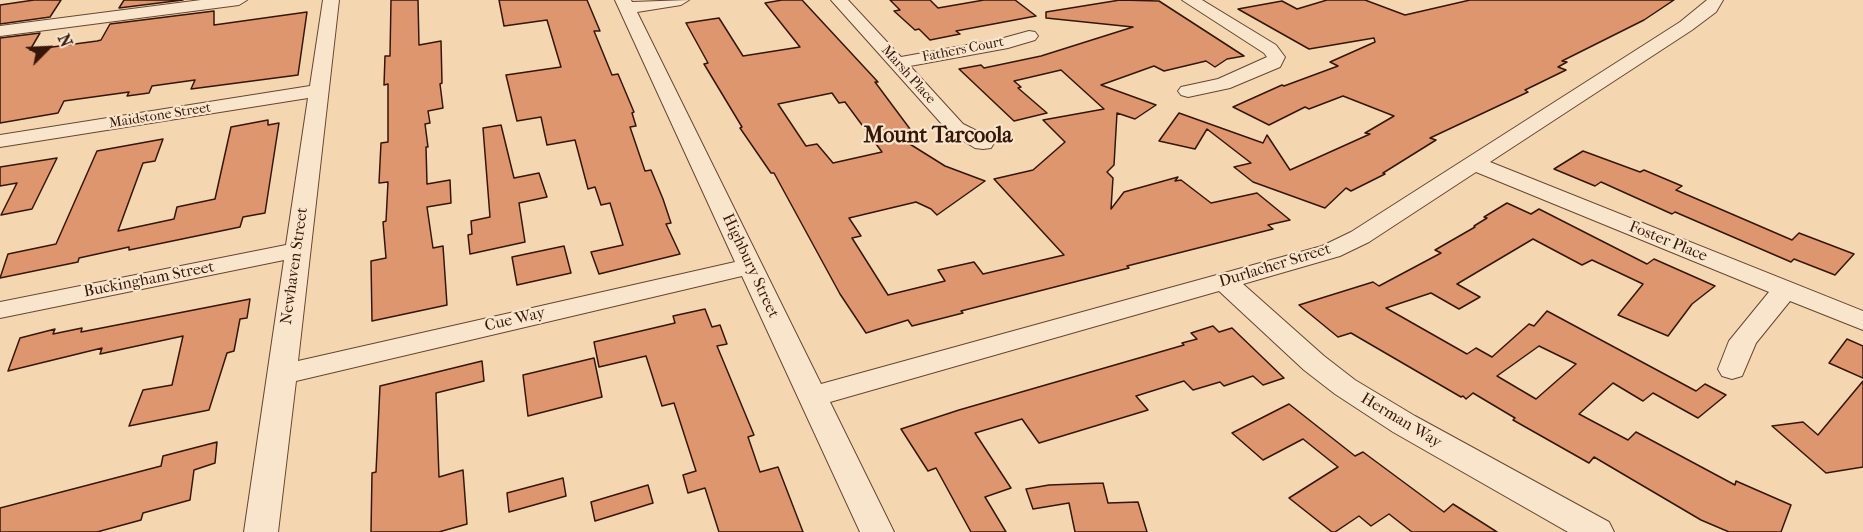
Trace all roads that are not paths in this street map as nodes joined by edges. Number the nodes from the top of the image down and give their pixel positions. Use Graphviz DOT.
graph roads {
  1 [pos="239,0"];
  2 [pos="331,0"];
  3 [pos="681,0"];
  4 [pos="839,0"];
  5 [pos="1190,0"];
  6 [pos="1715,0"];
  7 [pos="625,4"];
  8 [pos="0,31"];
  9 [pos="1029,36"];
  10 [pos="897,63"];
  11 [pos="320,90"];
  12 [pos="1188,91"];
  13 [pos="0,141"];
  14 [pos="983,143"];
  15 [pos="1473,163"];
  16 [pos="297,250"];
  17 [pos="750,266"];
  18 [pos="1225,282"];
  19 [pos="1785,290"];
  20 [pos="0,310"];
  21 [pos="1863,321"];
  22 [pos="1732,369"];
  23 [pos="281,375"];
  24 [pos="812,397"];
  25 [pos="261,532"];
  26 [pos="877,532"];
  27 [pos="1597,532"];
  1 -- 8 [label="street"];
  2 -- 11 [label="street, Newhaven Street"];
  3 -- 7 [label="street"];
  4 -- 10 [label="street, Marsh Place"];
  5 -- 12 [label="street"];
  6 -- 15 [label="street, Durlacher Street"];
  7 -- 17 [label="street, Highbury Street"];
  9 -- 10 [label="street, Fathers Court"];
  10 -- 14 [label="street, Marsh Place"];
  11 -- 13 [label="street, Maidstone Street"];
  11 -- 16 [label="street, Newhaven Street"];
  15 -- 18 [label="street, Durlacher Street"];
  15 -- 19 [label="street, Foster Place"];
  16 -- 20 [label="street, Buckingham Street"];
  16 -- 23 [label="street, Newhaven Street"];
  17 -- 23 [label="street, Cue Way"];
  17 -- 24 [label="street, Highbury Street"];
  18 -- 24 [label="street, Durlacher Street"];
  18 -- 27 [label="street, Herman Way"];
  19 -- 21 [label="street, Foster Place"];
  19 -- 22 [label="street"];
  23 -- 25 [label="street, Newhaven Street"];
  24 -- 26 [label="street, Highbury Street"];
}
